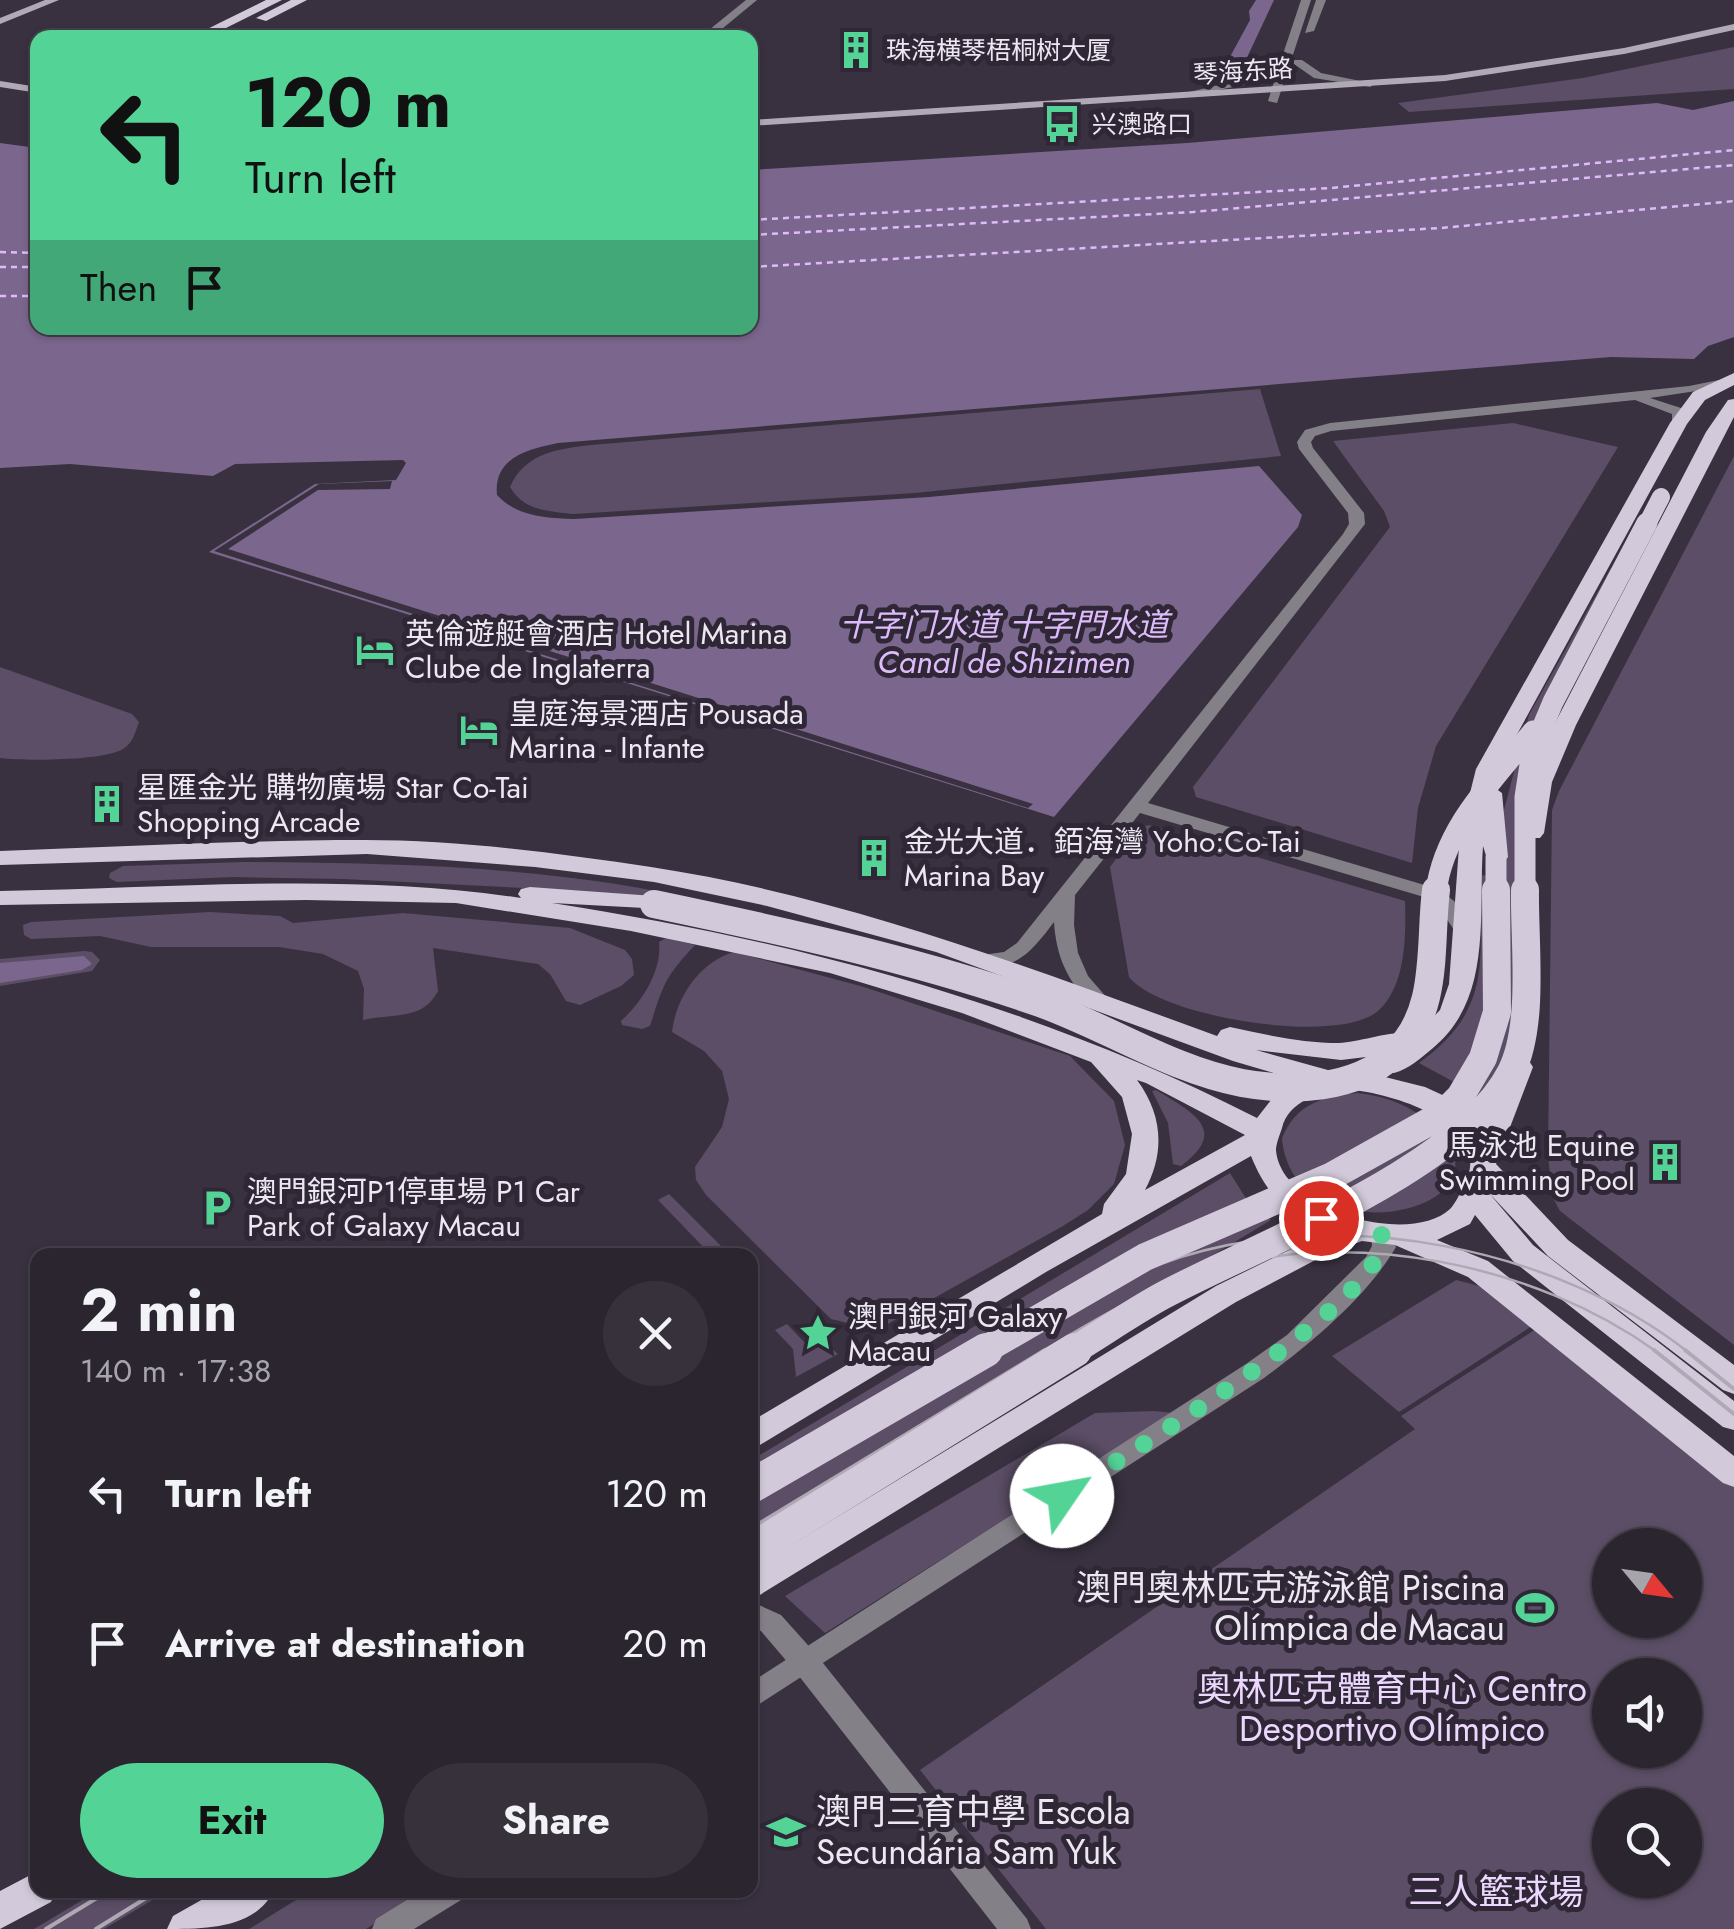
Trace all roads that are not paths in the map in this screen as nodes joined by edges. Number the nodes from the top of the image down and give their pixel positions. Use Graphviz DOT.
graph roads {
  1 [pos="54,0"];
  2 [pos="276,0"];
  3 [pos="301,0"];
  4 [pos="752,0"];
  5 [pos="1306,0"];
  6 [pos="1321,0"];
  7 [pos="0,22"];
  8 [pos="1734,27"];
  9 [pos="212,30"];
  10 [pos="239,30"];
  11 [pos="714,30"];
  12 [pos="1734,38"];
  13 [pos="1292,59"];
  14 [pos="0,84"];
  15 [pos="1372,84"];
  16 [pos="30,89"];
  17 [pos="1290,95"];
  18 [pos="0,96"];
  19 [pos="1275,96"];
  20 [pos="1173,98"];
  21 [pos="30,100"];
  22 [pos="758,123"];
  23 [pos="758,131"];
  24 [pos="1731,391"];
  25 [pos="1620,397"];
  26 [pos="1679,423"];
  27 [pos="1552,702"];
  28 [pos="1516,712"];
  29 [pos="1137,806"];
  30 [pos="118,855"];
  31 [pos="0,858"];
  32 [pos="1066,894"];
  33 [pos="456,896"];
  34 [pos="118,897"];
  35 [pos="10,898"];
  36 [pos="1467,935"];
  37 [pos="988,960"];
  38 [pos="1464,972"];
  39 [pos="1098,1000"];
  40 [pos="1138,1015"];
  41 [pos="1183,1033"];
  42 [pos="1088,1049"];
  43 [pos="1155,1077"];
  44 [pos="1334,1081"];
  45 [pos="1369,1081"];
  46 [pos="1264,1135"];
  47 [pos="1480,1174"];
  48 [pos="1380,1234"];
  49 [pos="1080,1239"];
  50 [pos="1734,1382"];
  51 [pos="1734,1418"];
  52 [pos="758,1433"];
  53 [pos="1734,1474"];
  54 [pos="758,1482"];
  55 [pos="758,1546"];
  56 [pos="758,1583"];
  57 [pos="758,1617"];
  58 [pos="806,1662"];
  59 [pos="758,1693"];
  60 [pos="30,1894"];
  61 [pos="211,1898"];
  62 [pos="241,1898"];
  63 [pos="437,1898"];
  64 [pos="0,1912"];
  65 [pos="178,1929"];
  66 [pos="186,1929"];
  67 [pos="387,1929"];
  68 [pos="1016,1929"];
  1 -- 7 [label="main road"];
  2 -- 9 [label="main road"];
  3 -- 10 [label="main road"];
  4 -- 11 [label="street"];
  5 -- 13 [label="street"];
  6 -- 13 [label="street"];
  8 -- 15 [label="main road, 琴海东路"];
  12 -- 17 [label="main road, 琴海东路"];
  13 -- 15 [label="street"];
  13 -- 17 [label="street"];
  13 -- 19 [label="street"];
  13 -- 20 [label="street"];
  14 -- 16 [label="main road"];
  15 -- 17 [label="main road, 琴海东路"];
  17 -- 19 [label="main road, 琴海东路"];
  18 -- 21 [label="main road"];
  19 -- 20 [label="main road, 琴海东路"];
  19 -- 23 [label="main road, 琴海东路"];
  20 -- 22 [label="main road, 琴海东路"];
  24 -- 25 [label="street"];
  24 -- 26 [label="main road"];
  24 -- 27 [label="main road, bridge"];
  24 -- 47 [label="main road"];
  25 -- 26 [label="street"];
  25 -- 29 [label="street"];
  26 -- 28 [label="main road"];
  27 -- 33 [label="main road, bridge"];
  27 -- 55 [label="main road, bridge"];
  28 -- 36 [label="main road"];
  28 -- 54 [label="main road, bridge"];
  29 -- 32 [label="street"];
  29 -- 36 [label="street"];
  30 -- 31 [label="main road"];
  30 -- 34 [label="main road"];
  30 -- 37 [label="main road"];
  31 -- 35 [label="main road"];
  32 -- 37 [label="street"];
  32 -- 39 [label="street"];
  33 -- 34 [label="main road"];
  33 -- 42 [label="main road"];
  34 -- 35 [label="main road"];
  36 -- 38 [label="main road"];
  37 -- 39 [label="main road"];
  38 -- 40 [label="main road"];
  38 -- 45 [label="main road"];
  39 -- 40 [label="main road"];
  40 -- 41 [label="main road"];
  41 -- 43 [label="main road"];
  41 -- 44 [label="main road"];
  42 -- 43 [label="main road"];
  42 -- 49 [label="main road"];
  43 -- 46 [label="main road"];
  44 -- 45 [label="main road"];
  44 -- 46 [label="main road"];
  45 -- 47 [label="main road"];
  46 -- 48 [label="main road"];
  46 -- 49 [label="main road"];
  47 -- 48 [label="main road"];
  47 -- 50 [label="main road"];
  47 -- 51 [label="main road"];
  48 -- 53 [label="main road"];
  48 -- 56 [label="main road"];
  48 -- 58 [label="street"];
  49 -- 52 [label="main road"];
  57 -- 58 [label="street"];
  58 -- 59 [label="street"];
  58 -- 68 [label="street"];
  60 -- 64 [label="main road"];
  61 -- 65 [label="main road"];
  62 -- 66 [label="main road"];
  63 -- 67 [label="street"];
}
